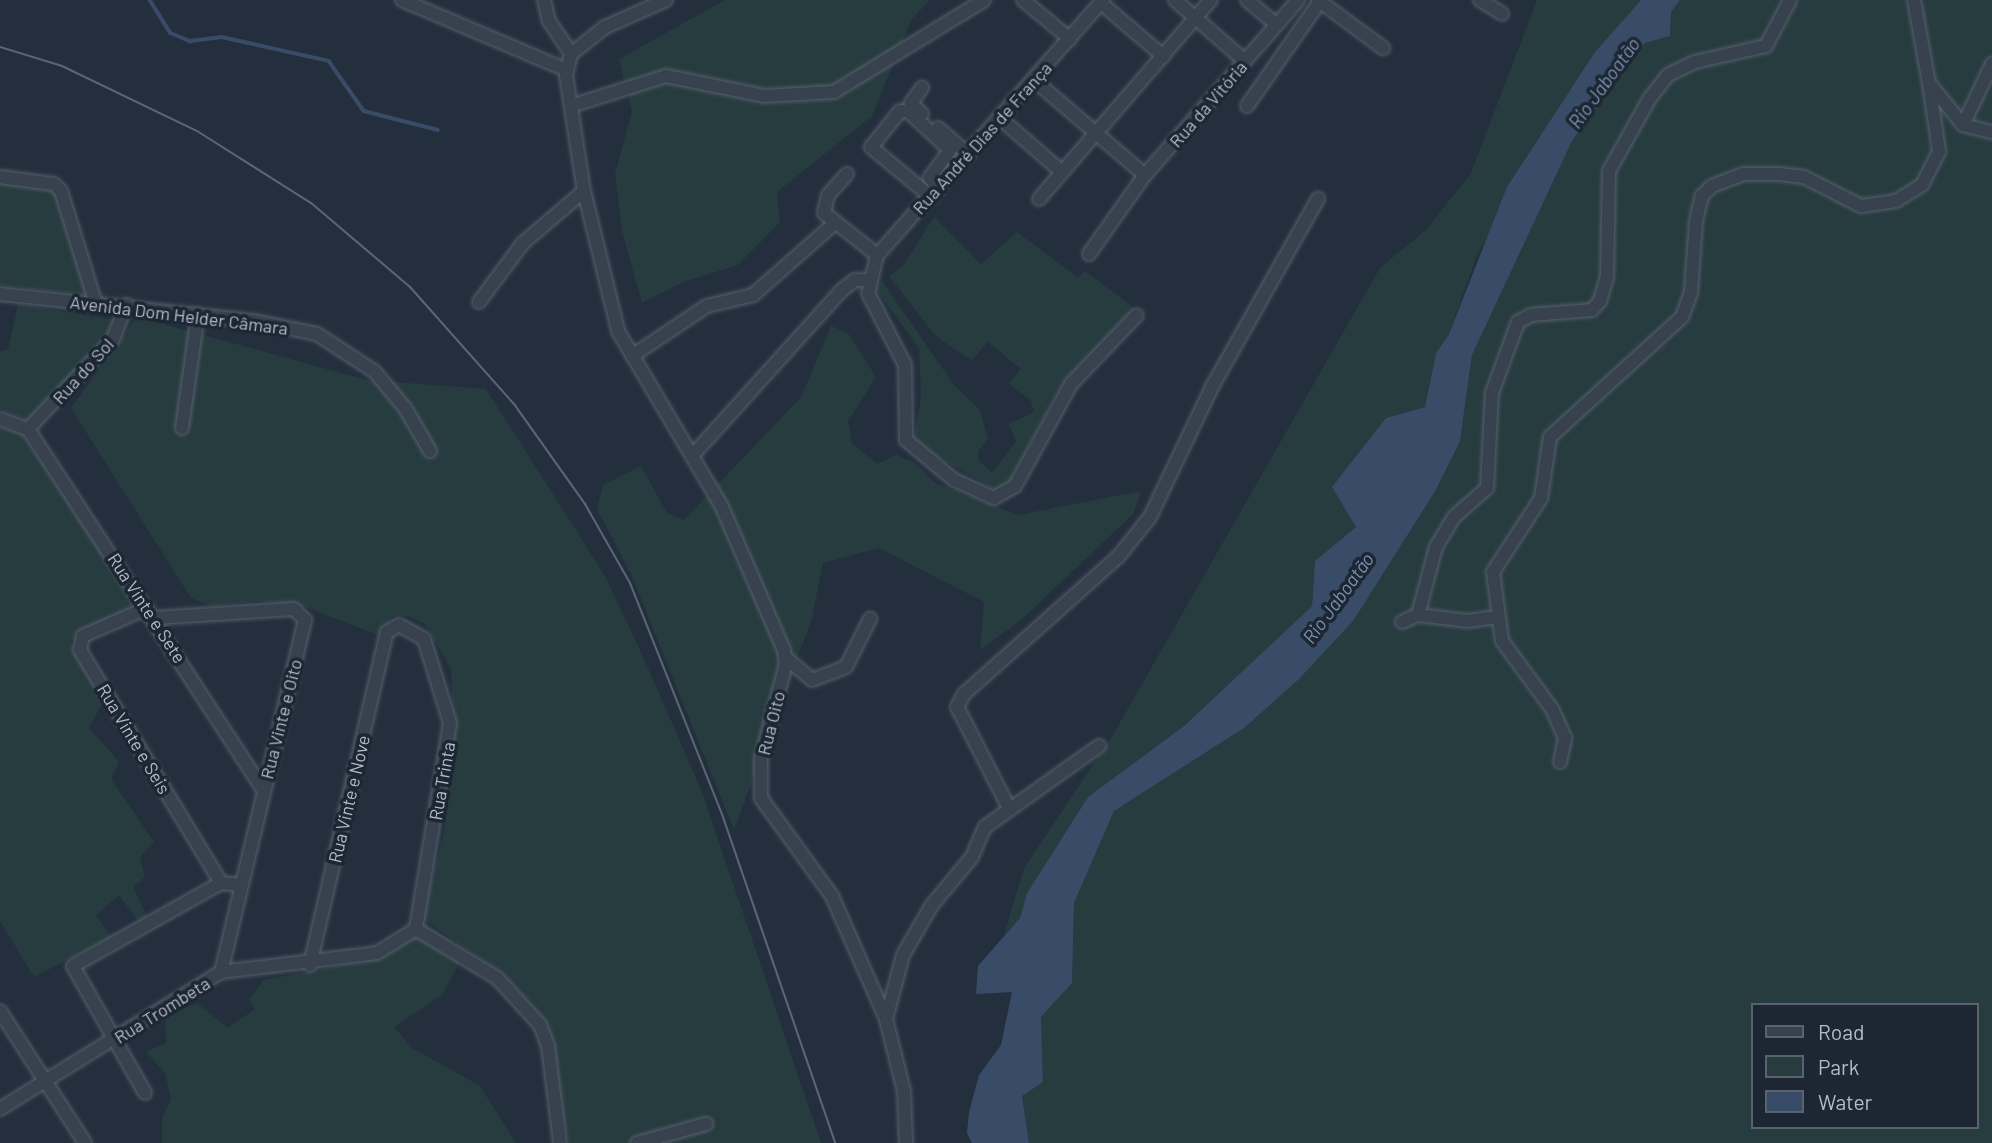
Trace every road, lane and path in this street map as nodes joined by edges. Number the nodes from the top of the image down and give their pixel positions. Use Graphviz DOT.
graph roads {
  1 [pos="544,0"];
  2 [pos="666,0"];
  3 [pos="984,0"];
  4 [pos="1023,0"];
  5 [pos="1175,0"];
  6 [pos="1211,0"];
  7 [pos="1247,0"];
  8 [pos="1298,0"];
  9 [pos="1480,0"];
  10 [pos="1790,0"];
  11 [pos="1914,0"];
  12 [pos="406,1"];
  13 [pos="1102,1"];
  14 [pos="1320,1"];
  15 [pos="1502,14"];
  16 [pos="1196,18"];
  17 [pos="1276,24"];
  18 [pos="1070,38"];
  19 [pos="1383,48"];
  20 [pos="571,54"];
  21 [pos="1163,56"];
  22 [pos="1245,61"];
  23 [pos="1992,64"];
  24 [pos="566,70"];
  25 [pos="1034,80"];
  26 [pos="1929,83"];
  27 [pos="922,88"];
  28 [pos="574,105"];
  29 [pos="1247,106"];
  30 [pos="1001,118"];
  31 [pos="1963,125"];
  32 [pos="1992,132"];
  33 [pos="1096,133"];
  34 [pos="969,155"];
  35 [pos="847,173"];
  36 [pos="1062,173"];
  37 [pos="1145,175"];
  38 [pos="0,177"];
  39 [pos="584,191"];
  40 [pos="934,193"];
  41 [pos="1318,198"];
  42 [pos="1040,199"];
  43 [pos="835,223"];
  44 [pos="1089,254"];
  45 [pos="877,255"];
  46 [pos="867,280"];
  47 [pos="0,294"];
  48 [pos="479,302"];
  49 [pos="96,304"];
  50 [pos="127,306"];
  51 [pos="198,314"];
  52 [pos="1137,315"];
  53 [pos="632,356"];
  54 [pos="0,419"];
  55 [pos="182,428"];
  56 [pos="28,429"];
  57 [pos="430,451"];
  58 [pos="692,456"];
  59 [pos="150,613"];
  60 [pos="1418,615"];
  61 [pos="1497,617"];
  62 [pos="870,619"];
  63 [pos="1402,622"];
  64 [pos="387,632"];
  65 [pos="786,658"];
  66 [pos="1099,746"];
  67 [pos="1560,762"];
  68 [pos="263,789"];
  69 [pos="1009,808"];
  70 [pos="221,883"];
  71 [pos="241,885"];
  72 [pos="416,929"];
  73 [pos="310,965"];
  74 [pos="221,972"];
  75 [pos="0,1011"];
  76 [pos="886,1019"];
  77 [pos="114,1040"];
  78 [pos="45,1082"];
  79 [pos="145,1093"];
  80 [pos="0,1110"];
  81 [pos="706,1124"];
  82 [pos="85,1143"];
  83 [pos="560,1143"];
  84 [pos="637,1143"];
  85 [pos="906,1143"];
  1 -- 20 [label="street"];
  2 -- 20 [label="street"];
  3 -- 28 [label="street"];
  4 -- 18 [label="street"];
  5 -- 16 [label="street"];
  6 -- 16 [label="street"];
  7 -- 17 [label="street"];
  8 -- 17 [label="street, Rua da Vitória"];
  9 -- 15 [label="street"];
  10 -- 60 [label="street"];
  11 -- 26 [label="street"];
  12 -- 24 [label="street"];
  13 -- 18 [label="street, Rua André Dias de França"];
  13 -- 21 [label="street"];
  14 -- 19 [label="street"];
  14 -- 29 [label="street"];
  16 -- 21 [label="street"];
  16 -- 22 [label="street"];
  17 -- 22 [label="street, Rua da Vitória"];
  18 -- 25 [label="street, Rua André Dias de França"];
  20 -- 24 [label="street"];
  21 -- 33 [label="street"];
  22 -- 37 [label="street, Rua da Vitória"];
  23 -- 31 [label="street"];
  24 -- 28 [label="street"];
  25 -- 30 [label="street, Rua André Dias de França"];
  25 -- 33 [label="street"];
  26 -- 31 [label="street"];
  26 -- 61 [label="street"];
  27 -- 34 [label="street"];
  28 -- 39 [label="street"];
  30 -- 34 [label="street, Rua André Dias de França"];
  30 -- 36 [label="street"];
  31 -- 32 [label="street"];
  33 -- 36 [label="street"];
  33 -- 37 [label="street"];
  34 -- 40 [label="street, Rua André Dias de França"];
  35 -- 43 [label="street"];
  36 -- 42 [label="street"];
  37 -- 44 [label="street, Rua da Vitória"];
  38 -- 49 [label="street"];
  39 -- 48 [label="street"];
  39 -- 53 [label="street"];
  40 -- 40 [label="street"];
  40 -- 45 [label="street, Rua André Dias de França"];
  41 -- 69 [label="street"];
  43 -- 45 [label="street"];
  43 -- 53 [label="street"];
  45 -- 46 [label="street, Rua André Dias de França"];
  46 -- 52 [label="street"];
  46 -- 58 [label="street"];
  47 -- 49 [label="street, Avenida Dom Helder Câmara"];
  49 -- 50 [label="street, Avenida Dom Helder Câmara"];
  50 -- 51 [label="street, Avenida Dom Helder Câmara"];
  50 -- 56 [label="street, Rua do Sol"];
  51 -- 55 [label="street"];
  51 -- 57 [label="street, Avenida Dom Helder Câmara"];
  53 -- 58 [label="street"];
  54 -- 56 [label="street"];
  56 -- 59 [label="street, Rua Vinte e Sete"];
  58 -- 65 [label="street"];
  59 -- 68 [label="street, Rua Vinte e Sete"];
  59 -- 68 [label="street, Rua Vinte e Oito"];
  59 -- 70 [label="street, Rua Vinte e Seis"];
  60 -- 61 [label="street"];
  60 -- 63 [label="street"];
  61 -- 67 [label="street"];
  62 -- 65 [label="street"];
  64 -- 72 [label="street, Rua Trinta"];
  64 -- 73 [label="street, Rua Vinte e Nove"];
  65 -- 76 [label="street, Rua Oito"];
  66 -- 69 [label="street"];
  68 -- 71 [label="street, Rua Vinte e Oito"];
  69 -- 76 [label="street"];
  70 -- 71 [label="street"];
  70 -- 77 [label="street"];
  71 -- 74 [label="street, Rua Vinte e Oito"];
  72 -- 73 [label="street, Rua Trombeta"];
  72 -- 83 [label="street"];
  73 -- 74 [label="street, Rua Trombeta"];
  74 -- 77 [label="street, Rua Trombeta"];
  75 -- 78 [label="street"];
  76 -- 85 [label="street, Rua Oito"];
  77 -- 78 [label="street, Rua Trombeta"];
  77 -- 79 [label="street"];
  78 -- 80 [label="street, Rua Trombeta"];
  78 -- 82 [label="street"];
  81 -- 84 [label="street"];
}
